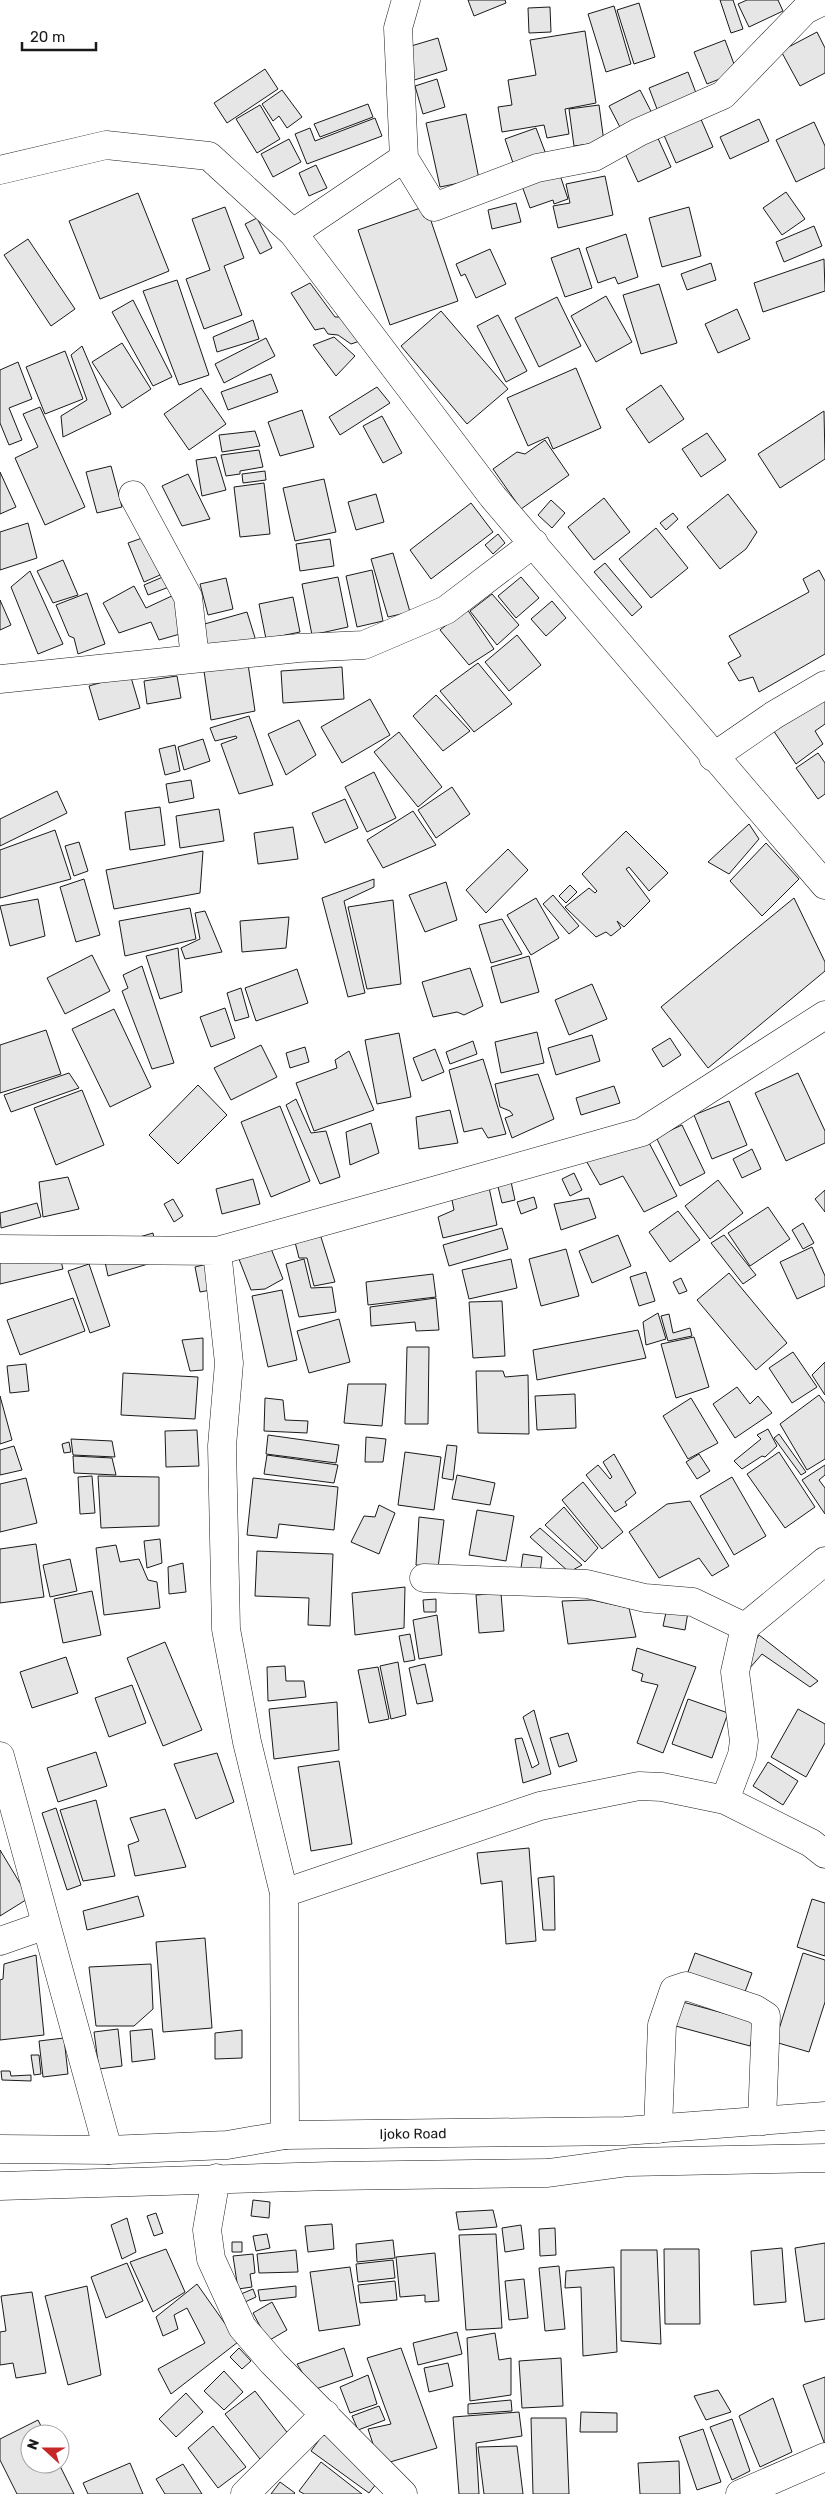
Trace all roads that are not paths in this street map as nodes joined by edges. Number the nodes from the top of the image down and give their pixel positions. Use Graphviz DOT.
graph roads {
  1 [pos="406,0"];
  2 [pos="825,0"];
  3 [pos="404,158"];
  4 [pos="0,170"];
  5 [pos="293,233"];
  6 [pos="133,495"];
  7 [pos="534,543"];
  8 [pos="194,658"];
  9 [pos="0,678"];
  10 [pos="825,685"];
  11 [pos="713,757"];
  12 [pos="825,886"];
  13 [pos="825,1015"];
  14 [pos="0,1250"];
  15 [pos="217,1251"];
  16 [pos="825,1561"];
  17 [pos="424,1578"];
  18 [pos="745,1627"];
  19 [pos="0,1756"];
  20 [pos="725,1800"];
  21 [pos="825,1854"];
  22 [pos="284,1893"];
  23 [pos="46,1925"];
  24 [pos="0,1941"];
  25 [pos="825,2116"];
  26 [pos="762,2121"];
  27 [pos="658,2129"];
  28 [pos="285,2135"];
  29 [pos="0,2149"];
  30 [pos="108,2150"];
  31 [pos="825,2158"];
  32 [pos="216,2178"];
  33 [pos="0,2186"];
  34 [pos="325,2414"];
  35 [pos="825,2457"];
  36 [pos="245,2494"];
  37 [pos="403,2494"];
  38 [pos="740,2494"];
  1 -- 3 [label="street"];
  2 -- 3 [label="street"];
  3 -- 5 [label="street"];
  4 -- 5 [label="street"];
  5 -- 7 [label="street"];
  6 -- 8 [label="street"];
  7 -- 8 [label="street"];
  7 -- 11 [label="street"];
  8 -- 9 [label="street"];
  10 -- 11 [label="street"];
  11 -- 12 [label="street"];
  13 -- 15 [label="street"];
  14 -- 15 [label="street"];
  15 -- 22 [label="street"];
  16 -- 18 [label="street"];
  17 -- 18 [label="street"];
  18 -- 20 [label="street"];
  19 -- 23 [label="street"];
  20 -- 21 [label="street"];
  20 -- 22 [label="street"];
  22 -- 28 [label="street"];
  23 -- 24 [label="street"];
  23 -- 30 [label="street"];
  25 -- 26 [label="street, Ijoko Road"];
  26 -- 27 [label="street, Ijoko Road"];
  26 -- 27 [label="street"];
  27 -- 28 [label="street, Ijoko Road"];
  28 -- 30 [label="street, Ijoko Road"];
  29 -- 30 [label="street, Ijoko Road"];
  31 -- 32 [label="street"];
  32 -- 33 [label="street"];
  32 -- 34 [label="street"];
  34 -- 36 [label="street"];
  34 -- 37 [label="street"];
  35 -- 38 [label="street"];
}
